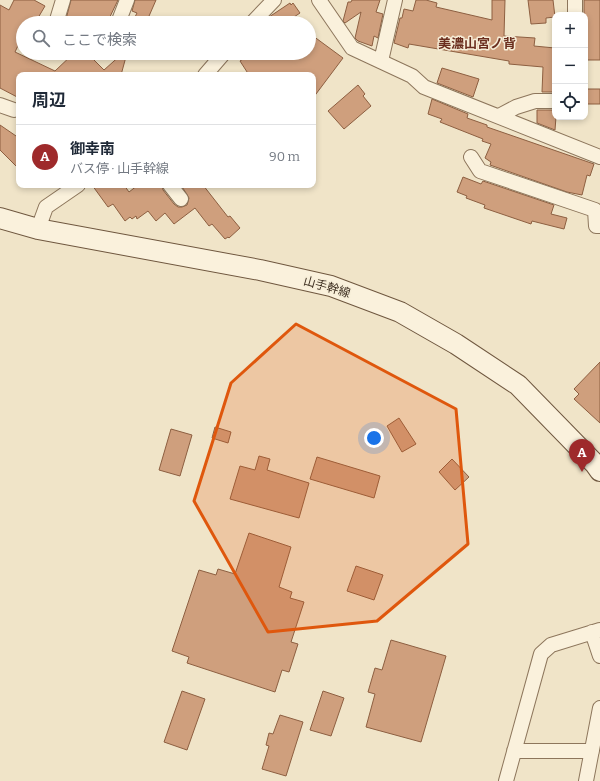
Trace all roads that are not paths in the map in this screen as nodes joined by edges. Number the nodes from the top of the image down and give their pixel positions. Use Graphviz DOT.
graph roads {
  1 [pos="63,0"];
  2 [pos="127,0"];
  3 [pos="274,0"];
  4 [pos="319,0"];
  5 [pos="395,0"];
  6 [pos="575,0"];
  7 [pos="575,12"];
  8 [pos="58,16"];
  9 [pos="121,16"];
  10 [pos="259,16"];
  11 [pos="218,60"];
  12 [pos="381,61"];
  13 [pos="208,72"];
  14 [pos="552,101"];
  15 [pos="0,105"];
  16 [pos="14,110"];
  17 [pos="499,116"];
  18 [pos="471,157"];
  19 [pos="600,157"];
  20 [pos="74,188"];
  21 [pos="172,188"];
  22 [pos="181,199"];
  23 [pos="0,218"];
  24 [pos="600,226"];
  25 [pos="38,229"];
  26 [pos="600,471"];
  27 [pos="596,631"];
  28 [pos="600,656"];
  29 [pos="600,708"];
  30 [pos="514,751"];
  31 [pos="592,751"];
  32 [pos="506,781"];
  33 [pos="586,781"];
  1 -- 8 [label="street"];
  2 -- 9 [label="street"];
  3 -- 10 [label="street"];
  4 -- 12 [label="street"];
  5 -- 12 [label="street"];
  6 -- 7 [label="street"];
  11 -- 13 [label="street"];
  12 -- 17 [label="street"];
  14 -- 17 [label="street"];
  15 -- 16 [label="street"];
  17 -- 19 [label="street"];
  18 -- 24 [label="street"];
  20 -- 25 [label="street"];
  21 -- 22 [label="street"];
  23 -- 25 [label="main road, 山手幹線"];
  25 -- 26 [label="main road, 山手幹線"];
  27 -- 28 [label="street"];
  27 -- 30 [label="street"];
  29 -- 31 [label="street"];
  30 -- 31 [label="street"];
  30 -- 32 [label="street"];
  31 -- 33 [label="street"];
}
